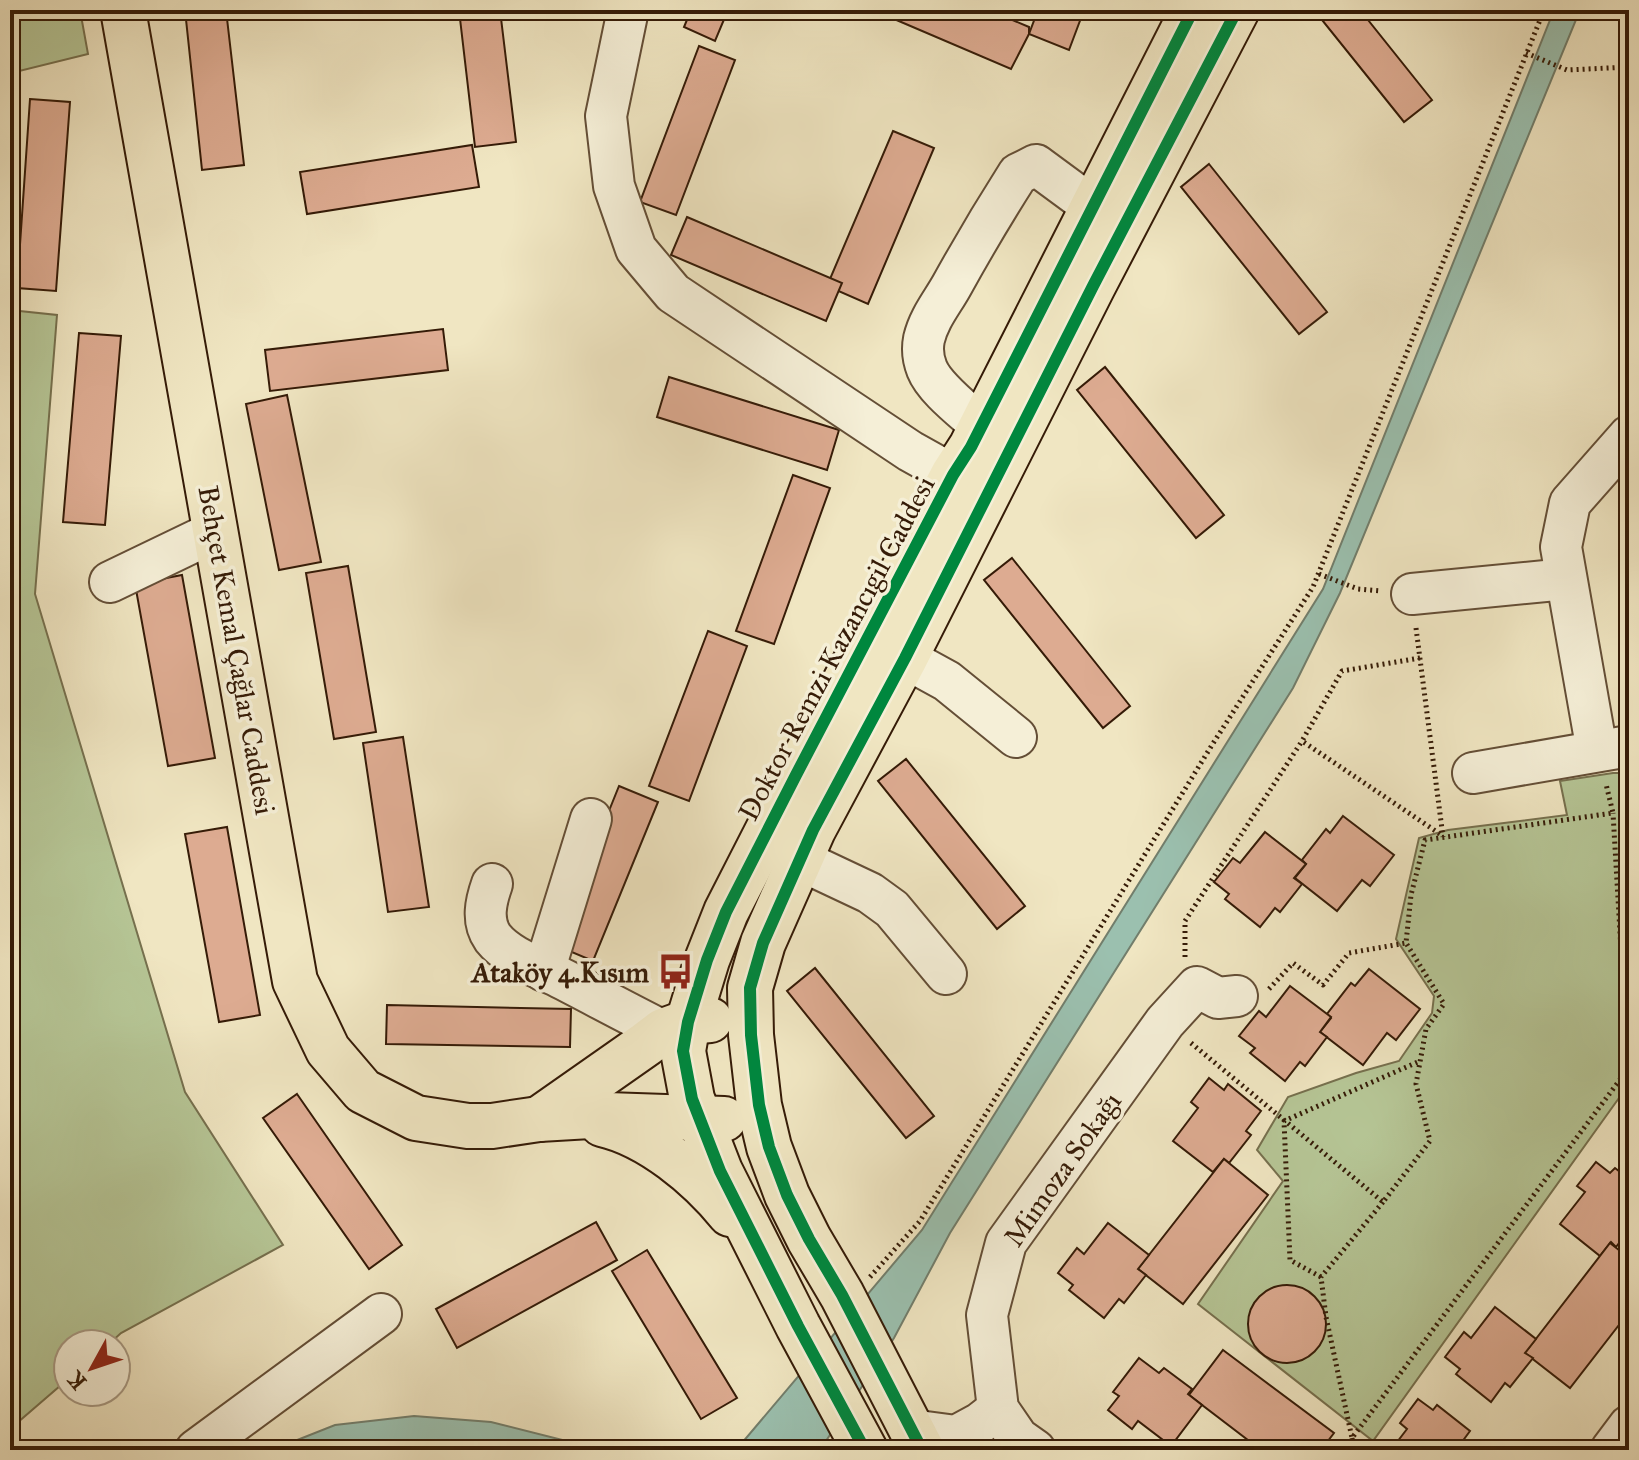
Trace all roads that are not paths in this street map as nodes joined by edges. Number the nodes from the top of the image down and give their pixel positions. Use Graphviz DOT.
graph roads {
  1 [pos="123,10"];
  2 [pos="628,10"];
  3 [pos="1193,10"];
  4 [pos="1237,10"];
  5 [pos="1093,207"];
  6 [pos="981,426"];
  7 [pos="1629,436"];
  8 [pos="953,475"];
  9 [pos="216,531"];
  10 [pos="1566,579"];
  11 [pos="110,582"];
  12 [pos="1412,594"];
  13 [pos="905,658"];
  14 [pos="1016,737"];
  15 [pos="1613,748"];
  16 [pos="1473,773"];
  17 [pos="591,819"];
  18 [pos="800,860"];
  19 [pos="492,884"];
  20 [pos="544,971"];
  21 [pos="946,974"];
  22 [pos="1249,997"];
  23 [pos="675,1026"];
  24 [pos="751,1035"];
  25 [pos="759,1105"];
  26 [pos="558,1118"];
  27 [pos="698,1119"];
  28 [pos="762,1253"];
  29 [pos="381,1314"];
  30 [pos="1629,1426"];
  31 [pos="911,1429"];
  32 [pos="1013,1437"];
  33 [pos="860,1442"];
  34 [pos="196,1450"];
  35 [pos="1611,1450"];
  1 -- 9 [label="main road, Behçet Kemal Çağlar Caddesi"];
  2 -- 8 [label="street"];
  3 -- 5 [label="main road, Doktor Remzi Kazancıgil Caddesi"];
  4 -- 13 [label="main road"];
  5 -- 6 [label="main road, Doktor Remzi Kazancıgil Caddesi"];
  5 -- 6 [label="street"];
  6 -- 8 [label="main road, Doktor Remzi Kazancıgil Caddesi"];
  7 -- 10 [label="street"];
  8 -- 23 [label="main road, Doktor Remzi Kazancıgil Caddesi"];
  9 -- 11 [label="street"];
  9 -- 26 [label="main road, Behçet Kemal Çağlar Caddesi"];
  10 -- 12 [label="street"];
  10 -- 15 [label="street"];
  13 -- 14 [label="street"];
  13 -- 18 [label="main road"];
  15 -- 16 [label="street"];
  17 -- 20 [label="street"];
  18 -- 21 [label="street"];
  18 -- 24 [label="main road"];
  19 -- 20 [label="street"];
  20 -- 23 [label="street"];
  22 -- 32 [label="street, Mimoza Sokağı"];
  23 -- 24 [label="main road"];
  23 -- 26 [label="main road"];
  23 -- 27 [label="main road, Doktor Remzi Kazancıgil Caddesi"];
  24 -- 25 [label="main road"];
  25 -- 27 [label="main road, Behçet Kemal Çağlar Caddesi"];
  25 -- 31 [label="main road"];
  26 -- 27 [label="main road, Behçet Kemal Çağlar Caddesi"];
  26 -- 28 [label="main road"];
  27 -- 28 [label="main road, Doktor Remzi Kazancıgil Caddesi"];
  28 -- 33 [label="main road, Doktor Remzi Kazancıgil Caddesi"];
  29 -- 34 [label="street"];
  30 -- 35 [label="street"];
  31 -- 32 [label="street"];
}
